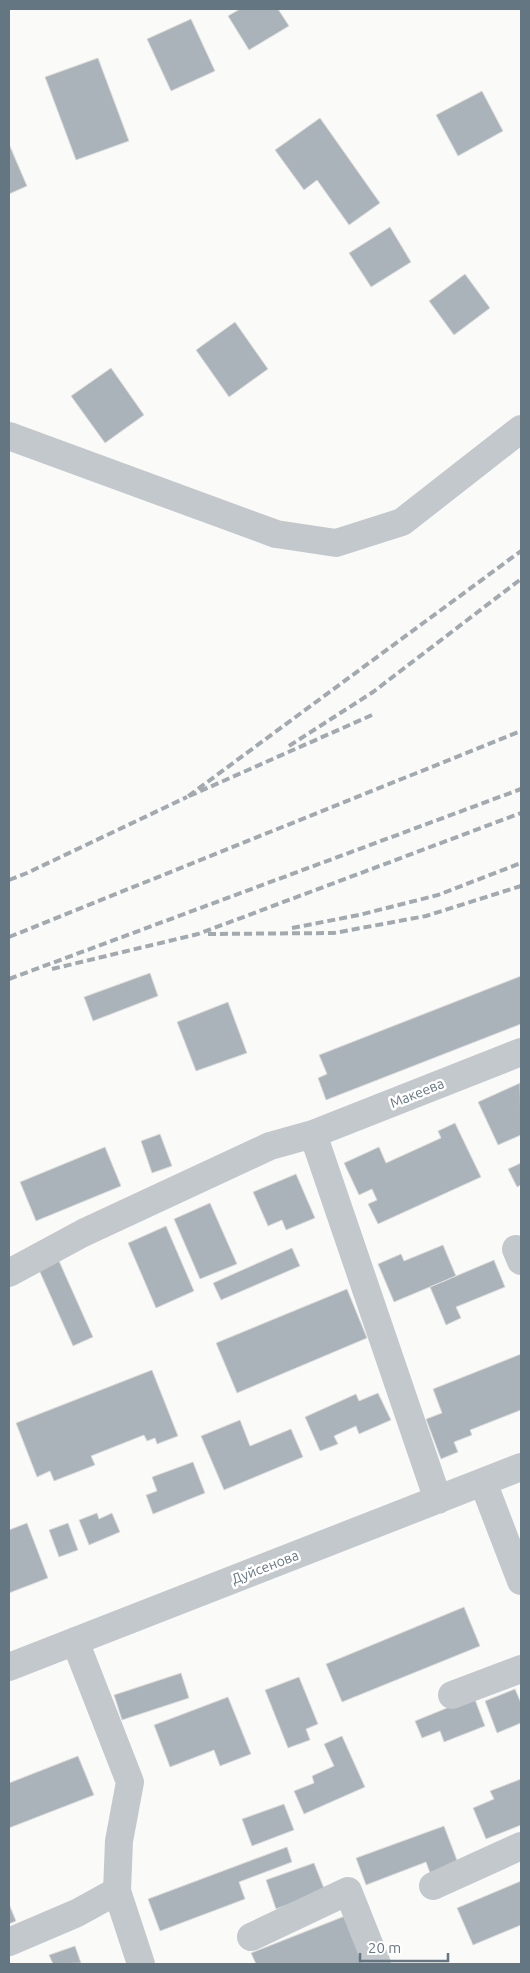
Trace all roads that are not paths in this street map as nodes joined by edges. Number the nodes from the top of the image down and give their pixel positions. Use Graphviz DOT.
graph roads {
  1 [pos="521,428"];
  2 [pos="9,436"];
  3 [pos="521,1052"];
  4 [pos="313,1134"];
  5 [pos="9,1272"];
  6 [pos="521,1466"];
  7 [pos="483,1482"];
  8 [pos="438,1500"];
  9 [pos="521,1581"];
  10 [pos="75,1641"];
  11 [pos="9,1667"];
  12 [pos="521,1669"];
  13 [pos="452,1695"];
  14 [pos="521,1846"];
  15 [pos="433,1886"];
  16 [pos="117,1891"];
  17 [pos="251,1937"];
  18 [pos="9,1942"];
  19 [pos="141,1964"];
  20 [pos="377,1964"];
  1 -- 2 [label="street"];
  3 -- 4 [label="street, Макеева"];
  4 -- 5 [label="street, Макеева"];
  4 -- 8 [label="street"];
  6 -- 7 [label="street, Дуйсенова"];
  7 -- 8 [label="street, Дуйсенова"];
  7 -- 9 [label="street"];
  8 -- 10 [label="street, Дуйсенова"];
  10 -- 11 [label="street, Дуйсенова"];
  10 -- 16 [label="street"];
  12 -- 13 [label="street"];
  14 -- 15 [label="street"];
  16 -- 18 [label="street"];
  16 -- 19 [label="street"];
  17 -- 20 [label="street"];
}
